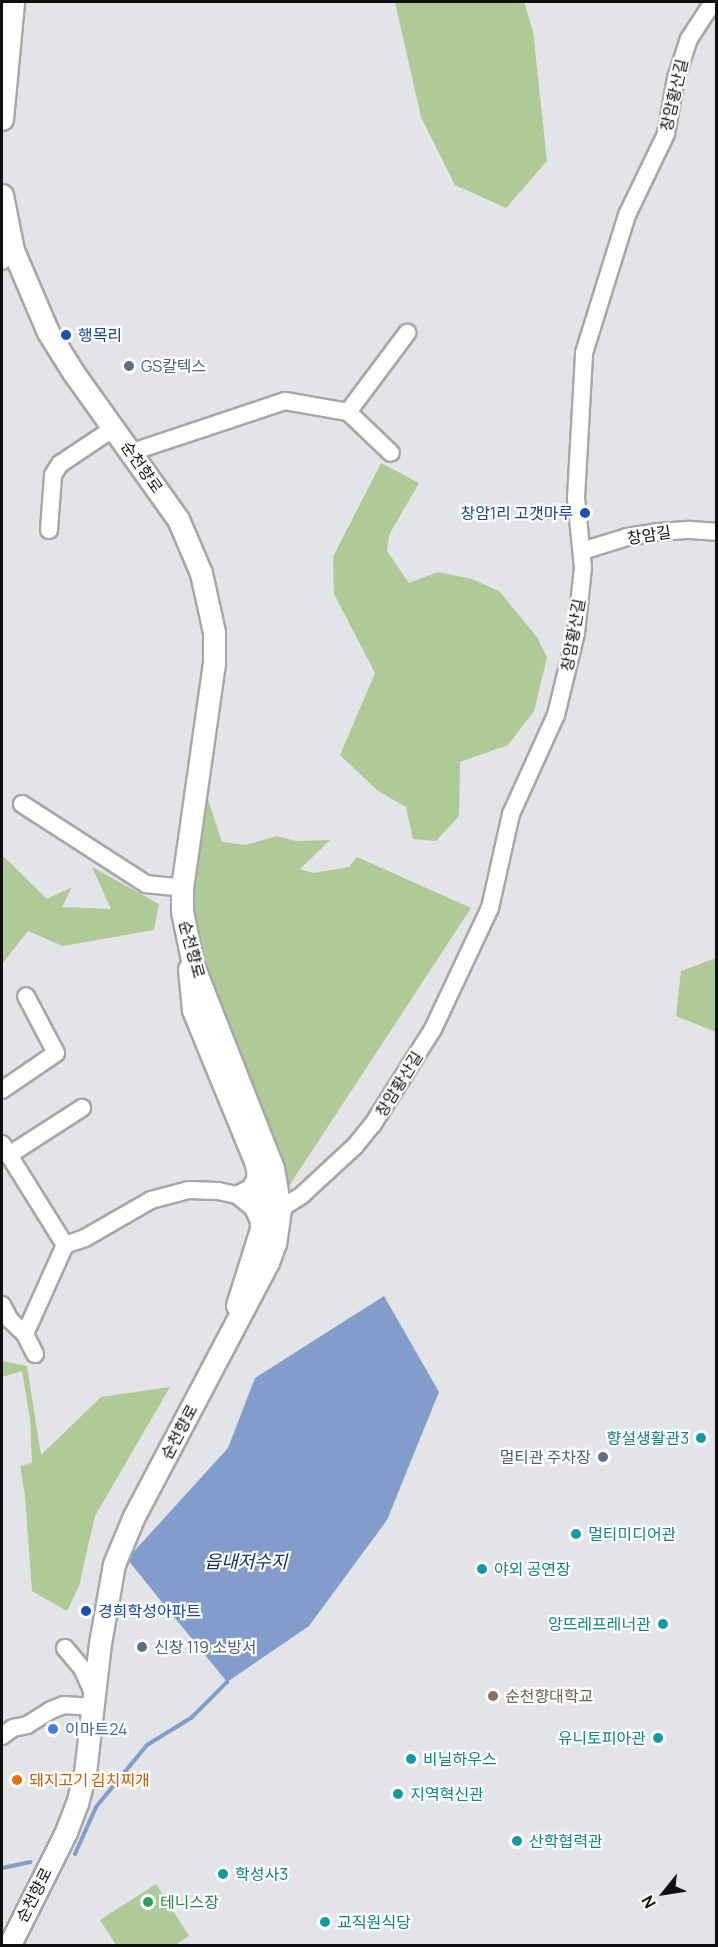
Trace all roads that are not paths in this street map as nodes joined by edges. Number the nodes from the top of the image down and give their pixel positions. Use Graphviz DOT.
graph roads {
  1 [pos="13,2"];
  2 [pos="713,2"];
  3 [pos="3,75"];
  4 [pos="2,119"];
  5 [pos="2,195"];
  6 [pos="7,256"];
  7 [pos="407,333"];
  8 [pos="348,412"];
  9 [pos="114,428"];
  10 [pos="132,453"];
  11 [pos="391,453"];
  12 [pos="50,530"];
  13 [pos="717,532"];
  14 [pos="582,551"];
  15 [pos="22,804"];
  16 [pos="182,888"];
  17 [pos="186,939"];
  18 [pos="26,996"];
  19 [pos="2,1090"];
  20 [pos="82,1108"];
  21 [pos="5,1149"];
  22 [pos="255,1161"];
  23 [pos="237,1195"];
  24 [pos="280,1209"];
  25 [pos="261,1229"];
  26 [pos="64,1245"];
  27 [pos="2,1305"];
  28 [pos="25,1334"];
  29 [pos="228,1340"];
  30 [pos="35,1354"];
  31 [pos="64,1648"];
  32 [pos="94,1702"];
  33 [pos="2,1736"];
  34 [pos="9,1946"];
  1 -- 3 [label="main road"];
  2 -- 14 [label="street, 창암황산길"];
  3 -- 4 [label="main road"];
  5 -- 6 [label="main road, 순천향로"];
  6 -- 9 [label="main road, 순천향로"];
  7 -- 8 [label="street"];
  8 -- 10 [label="street"];
  8 -- 11 [label="street"];
  9 -- 10 [label="main road, 순천향로"];
  9 -- 12 [label="street"];
  10 -- 16 [label="main road, 순천향로"];
  13 -- 14 [label="street, 창암길"];
  14 -- 24 [label="street, 창암황산길"];
  15 -- 16 [label="street"];
  16 -- 17 [label="main road, 순천향로"];
  17 -- 22 [label="main road"];
  17 -- 24 [label="main road, 순천향로"];
  18 -- 19 [label="street"];
  20 -- 21 [label="street"];
  21 -- 26 [label="street"];
  22 -- 23 [label="street"];
  22 -- 25 [label="main road"];
  23 -- 25 [label="street"];
  23 -- 26 [label="street"];
  24 -- 29 [label="main road, 순천향로"];
  25 -- 29 [label="main road"];
  26 -- 28 [label="street"];
  27 -- 28 [label="street"];
  28 -- 30 [label="street"];
  29 -- 32 [label="main road, 순천향로"];
  31 -- 32 [label="street"];
  32 -- 33 [label="street"];
  32 -- 34 [label="main road, 순천향로"];
}
